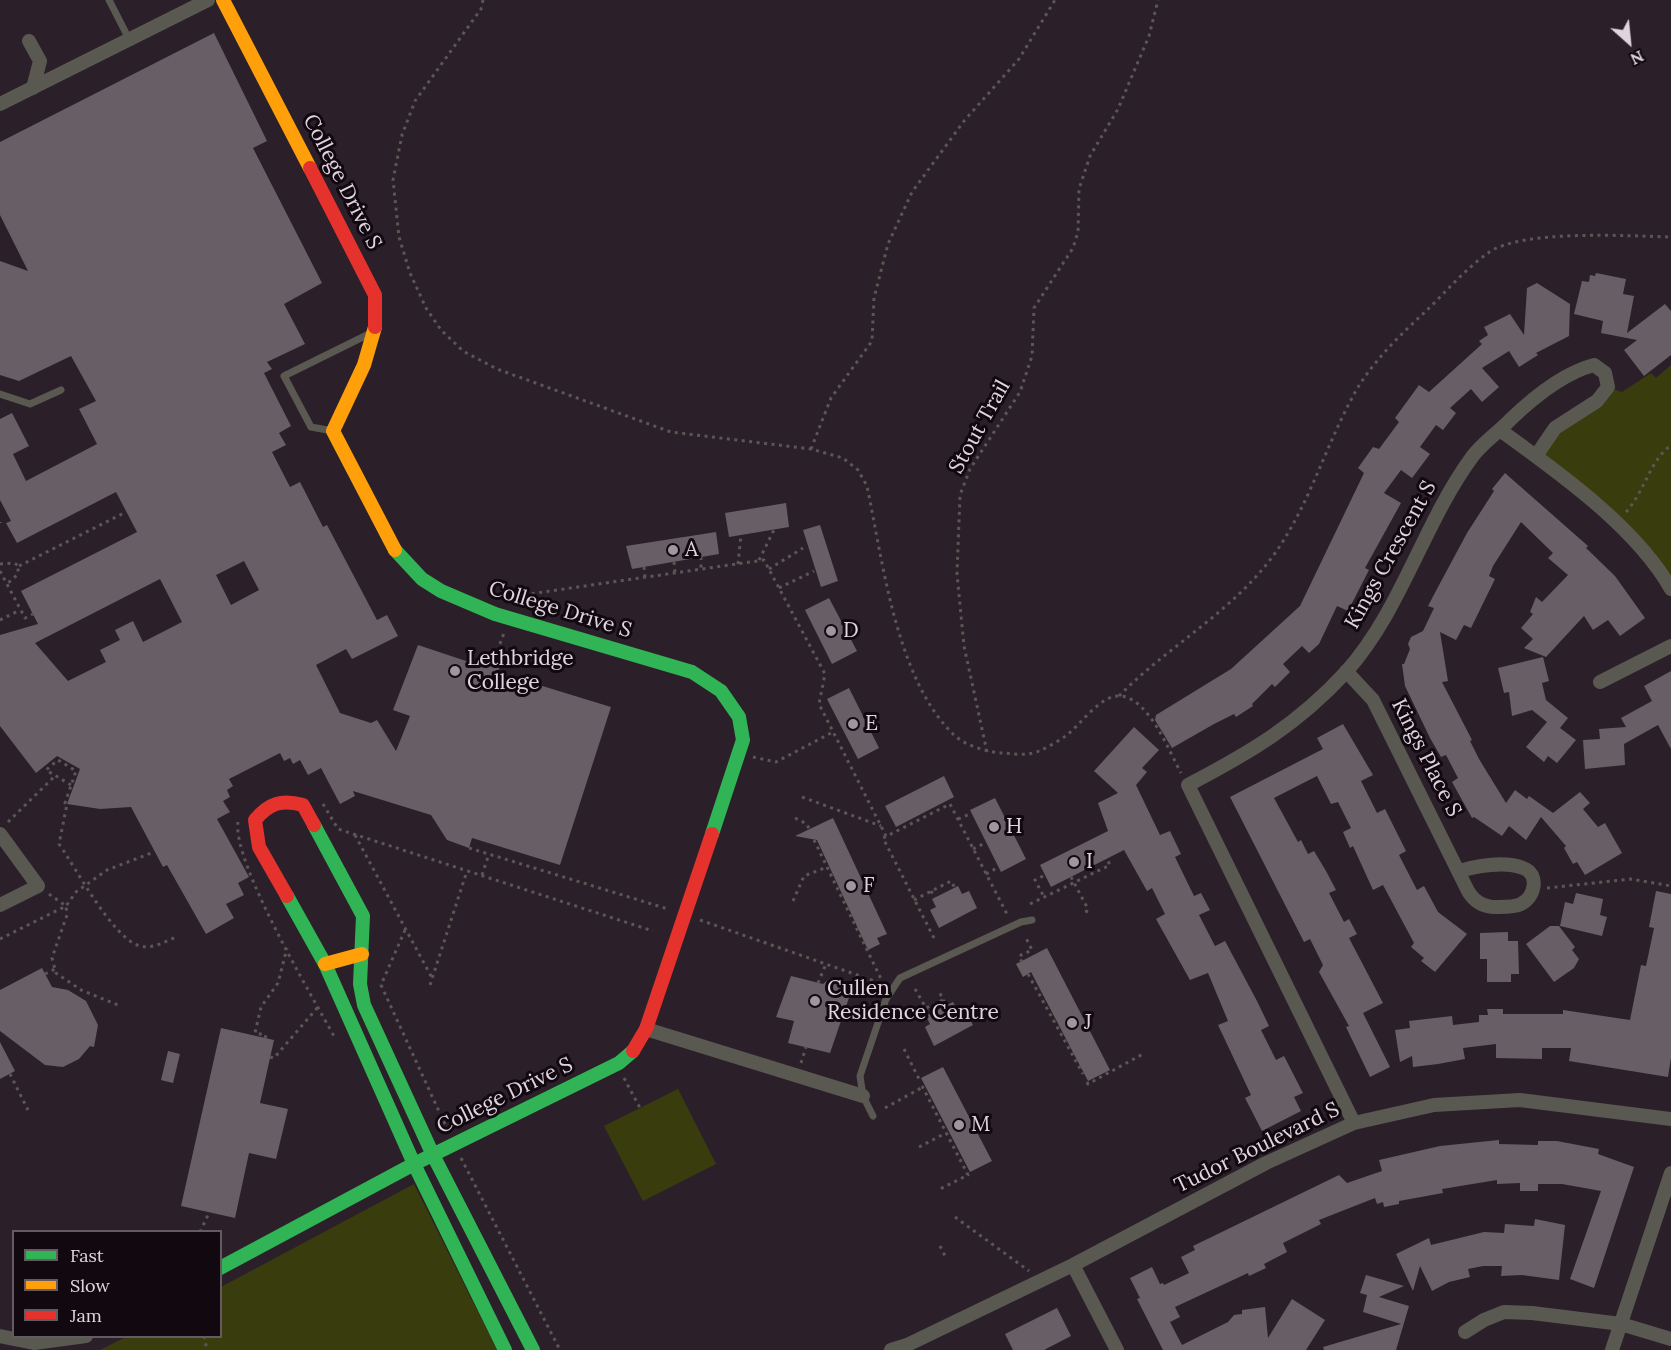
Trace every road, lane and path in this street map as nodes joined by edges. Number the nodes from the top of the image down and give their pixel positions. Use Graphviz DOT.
graph roads {
  1 [pos="109,0"];
  2 [pos="208,0"];
  3 [pos="223,0"];
  4 [pos="483,0"];
  5 [pos="1055,0"];
  6 [pos="1158,0"];
  7 [pos="129,39"];
  8 [pos="29,41"];
  9 [pos="40,61"];
  10 [pos="70,69"];
  11 [pos="33,88"];
  12 [pos="0,104"];
  13 [pos="1671,237"];
  14 [pos="376,330"];
  15 [pos="60,390"];
  16 [pos="0,394"];
  17 [pos="1500,430"];
  18 [pos="333,431"];
  19 [pos="1671,445"];
  20 [pos="811,449"];
  21 [pos="1536,456"];
  22 [pos="126,512"];
  23 [pos="1616,523"];
  24 [pos="774,530"];
  25 [pos="741,535"];
  26 [pos="803,548"];
  27 [pos="700,557"];
  28 [pos="758,560"];
  29 [pos="674,562"];
  30 [pos="0,564"];
  31 [pos="738,564"];
  32 [pos="19,566"];
  33 [pos="644,567"];
  34 [pos="701,569"];
  35 [pos="768,569"];
  36 [pos="0,571"];
  37 [pos="814,571"];
  38 [pos="675,573"];
  39 [pos="645,578"];
  40 [pos="7,584"];
  41 [pos="607,584"];
  42 [pos="779,588"];
  43 [pos="1671,589"];
  44 [pos="20,610"];
  45 [pos="33,614"];
  46 [pos="0,620"];
  47 [pos="1671,646"];
  48 [pos="1346,671"];
  49 [pos="1600,682"];
  50 [pos="1119,696"];
  51 [pos="833,732"];
  52 [pos="987,752"];
  53 [pos="739,754"];
  54 [pos="55,775"];
  55 [pos="71,785"];
  56 [pos="1188,785"];
  57 [pos="802,797"];
  58 [pos="972,813"];
  59 [pos="795,818"];
  60 [pos="958,819"];
  61 [pos="881,826"];
  62 [pos="0,829"];
  63 [pos="338,829"];
  64 [pos="809,829"];
  65 [pos="0,834"];
  66 [pos="354,835"];
  67 [pos="886,836"];
  68 [pos="814,840"];
  69 [pos="987,842"];
  70 [pos="469,848"];
  71 [pos="973,849"];
  72 [pos="154,852"];
  73 [pos="489,854"];
  74 [pos="1107,859"];
  75 [pos="827,867"];
  76 [pos="999,867"];
  77 [pos="467,871"];
  78 [pos="1459,871"];
  79 [pos="986,874"];
  80 [pos="482,876"];
  81 [pos="1043,876"];
  82 [pos="1071,877"];
  83 [pos="86,883"];
  84 [pos="1074,883"];
  85 [pos="1671,886"];
  86 [pos="955,888"];
  87 [pos="1534,890"];
  88 [pos="931,891"];
  89 [pos="1044,897"];
  90 [pos="935,898"];
  91 [pos="914,900"];
  92 [pos="793,901"];
  93 [pos="1030,904"];
  94 [pos="0,906"];
  95 [pos="66,906"];
  96 [pos="685,914"];
  97 [pos="1085,914"];
  98 [pos="1009,918"];
  99 [pos="1032,920"];
  100 [pos="405,930"];
  101 [pos="653,932"];
  102 [pos="1025,936"];
  103 [pos="934,938"];
  104 [pos="0,939"];
  105 [pos="177,939"];
  106 [pos="287,947"];
  107 [pos="362,954"];
  108 [pos="1022,962"];
  109 [pos="325,964"];
  110 [pos="826,964"];
  111 [pos="54,969"];
  112 [pos="45,974"];
  113 [pos="1028,974"];
  114 [pos="432,978"];
  115 [pos="818,983"];
  116 [pos="430,985"];
  117 [pos="884,985"];
  118 [pos="892,987"];
  119 [pos="915,989"];
  120 [pos="940,993"];
  121 [pos="943,1000"];
  122 [pos="118,1005"];
  123 [pos="947,1005"];
  124 [pos="318,1007"];
  125 [pos="926,1008"];
  126 [pos="929,1014"];
  127 [pos="646,1029"];
  128 [pos="265,1038"];
  129 [pos="904,1049"];
  130 [pos="1143,1054"];
  131 [pos="270,1057"];
  132 [pos="617,1064"];
  133 [pos="10,1074"];
  134 [pos="1083,1074"];
  135 [pos="919,1080"];
  136 [pos="1087,1082"];
  137 [pos="863,1096"];
  138 [pos="640,1108"];
  139 [pos="885,1108"];
  140 [pos="28,1110"];
  141 [pos="873,1116"];
  142 [pos="1671,1119"];
  143 [pos="1354,1123"];
  144 [pos="946,1133"];
  145 [pos="454,1145"];
  146 [pos="919,1147"];
  147 [pos="433,1155"];
  148 [pos="414,1164"];
  149 [pos="1671,1173"];
  150 [pos="940,1189"];
  151 [pos="209,1213"];
  152 [pos="955,1217"];
  153 [pos="201,1230"];
  154 [pos="940,1246"];
  155 [pos="945,1256"];
  156 [pos="1073,1264"];
  157 [pos="222,1267"];
  158 [pos="1040,1280"];
  159 [pos="1621,1324"];
  160 [pos="1465,1332"];
  161 [pos="0,1336"];
  162 [pos="71,1338"];
  163 [pos="1671,1339"];
  164 [pos="505,1350"];
  165 [pos="533,1350"];
  166 [pos="560,1350"];
  167 [pos="891,1350"];
  168 [pos="1117,1350"];
  169 [pos="1612,1350"];
  1 -- 7 [label="lane"];
  2 -- 7 [label="street"];
  3 -- 14 [label="street, College Drive S"];
  4 -- 20 [label="path"];
  5 -- 20 [label="path"];
  6 -- 52 [label="path, Stout Trail"];
  7 -- 10 [label="street"];
  8 -- 9 [label="street"];
  9 -- 10 [label="street"];
  9 -- 11 [label="street"];
  10 -- 11 [label="street"];
  11 -- 12 [label="street"];
  13 -- 50 [label="path"];
  14 -- 18 [label="street, College Drive S"];
  14 -- 18 [label="lane"];
  15 -- 16 [label="lane"];
  17 -- 21 [label="street"];
  17 -- 21 [label="street, Kings Crescent S"];
  17 -- 48 [label="street, Kings Crescent S"];
  18 -- 53 [label="street, College Drive S"];
  19 -- 23 [label="path"];
  20 -- 52 [label="path"];
  21 -- 23 [label="street"];
  22 -- 32 [label="path"];
  23 -- 43 [label="street"];
  24 -- 28 [label="path"];
  25 -- 31 [label="path"];
  26 -- 35 [label="path"];
  27 -- 34 [label="path"];
  28 -- 31 [label="path"];
  28 -- 35 [label="path"];
  29 -- 38 [label="path"];
  30 -- 32 [label="path"];
  31 -- 34 [label="path"];
  32 -- 40 [label="path"];
  33 -- 39 [label="path"];
  34 -- 38 [label="path"];
  35 -- 42 [label="path"];
  36 -- 40 [label="path"];
  37 -- 42 [label="path"];
  38 -- 39 [label="path"];
  39 -- 41 [label="path"];
  40 -- 44 [label="path"];
  42 -- 51 [label="path"];
  44 -- 45 [label="path"];
  44 -- 46 [label="path"];
  47 -- 49 [label="street"];
  48 -- 56 [label="street, Kings Crescent S"];
  48 -- 78 [label="street, Kings Place S"];
  50 -- 52 [label="path"];
  50 -- 56 [label="path"];
  51 -- 53 [label="path"];
  51 -- 61 [label="path"];
  53 -- 96 [label="street, College Drive S"];
  54 -- 55 [label="path"];
  54 -- 55 [label="path"];
  54 -- 62 [label="path"];
  55 -- 83 [label="path"];
  56 -- 143 [label="street"];
  57 -- 61 [label="path"];
  58 -- 60 [label="path"];
  59 -- 64 [label="path"];
  60 -- 67 [label="path"];
  60 -- 71 [label="path"];
  61 -- 67 [label="path"];
  63 -- 66 [label="path"];
  65 -- 94 [label="street"];
  66 -- 77 [label="path"];
  66 -- 100 [label="path"];
  67 -- 91 [label="path"];
  68 -- 75 [label="path"];
  69 -- 71 [label="path"];
  70 -- 73 [label="path"];
  71 -- 79 [label="path"];
  72 -- 83 [label="path"];
  73 -- 80 [label="path"];
  73 -- 96 [label="path"];
  74 -- 84 [label="path"];
  75 -- 92 [label="path"];
  75 -- 117 [label="path"];
  76 -- 79 [label="path"];
  77 -- 80 [label="path"];
  77 -- 114 [label="path"];
  78 -- 87 [label="street"];
  78 -- 87 [label="street, Kings Place S"];
  79 -- 98 [label="path"];
  80 -- 101 [label="path"];
  81 -- 89 [label="path"];
  82 -- 84 [label="path"];
  83 -- 95 [label="path"];
  83 -- 105 [label="path"];
  84 -- 89 [label="path"];
  84 -- 97 [label="path"];
  85 -- 87 [label="path"];
  86 -- 88 [label="path"];
  88 -- 90 [label="path"];
  88 -- 91 [label="path"];
  89 -- 93 [label="path"];
  91 -- 103 [label="path"];
  95 -- 104 [label="path"];
  95 -- 111 [label="path"];
  96 -- 110 [label="path"];
  96 -- 127 [label="street, College Drive S"];
  99 -- 118 [label="lane"];
  100 -- 114 [label="path"];
  100 -- 145 [label="path"];
  102 -- 108 [label="path"];
  106 -- 128 [label="path"];
  107 -- 109 [label="street"];
  107 -- 109 [label="street, College Drive S"];
  107 -- 147 [label="street, College Drive S"];
  109 -- 148 [label="street"];
  110 -- 115 [label="path"];
  110 -- 117 [label="path"];
  111 -- 112 [label="path"];
  111 -- 122 [label="path"];
  113 -- 134 [label="path"];
  114 -- 116 [label="path"];
  117 -- 118 [label="path"];
  118 -- 137 [label="lane"];
  119 -- 125 [label="path"];
  120 -- 121 [label="path"];
  121 -- 123 [label="path"];
  121 -- 125 [label="path"];
  124 -- 131 [label="path"];
  125 -- 126 [label="path"];
  127 -- 132 [label="street, College Drive S"];
  127 -- 137 [label="street"];
  129 -- 135 [label="path"];
  130 -- 136 [label="path"];
  132 -- 138 [label="path"];
  132 -- 145 [label="street, College Drive S"];
  133 -- 140 [label="path"];
  137 -- 141 [label="lane"];
  139 -- 144 [label="path"];
  142 -- 143 [label="street, Tudor Boulevard S"];
  143 -- 156 [label="street, Tudor Boulevard S"];
  144 -- 146 [label="path"];
  144 -- 150 [label="path"];
  145 -- 147 [label="street, College Drive S"];
  145 -- 166 [label="path"];
  147 -- 148 [label="street, College Drive S"];
  147 -- 165 [label="street, College Drive S"];
  148 -- 157 [label="street, College Drive S"];
  148 -- 164 [label="street"];
  149 -- 159 [label="street"];
  151 -- 153 [label="path"];
  152 -- 158 [label="path"];
  154 -- 155 [label="path"];
  156 -- 158 [label="street, Tudor Boulevard S"];
  156 -- 168 [label="street"];
  158 -- 167 [label="street, Tudor Boulevard S"];
  159 -- 160 [label="street"];
  159 -- 163 [label="street"];
  159 -- 169 [label="street"];
  161 -- 162 [label="street"];
}
